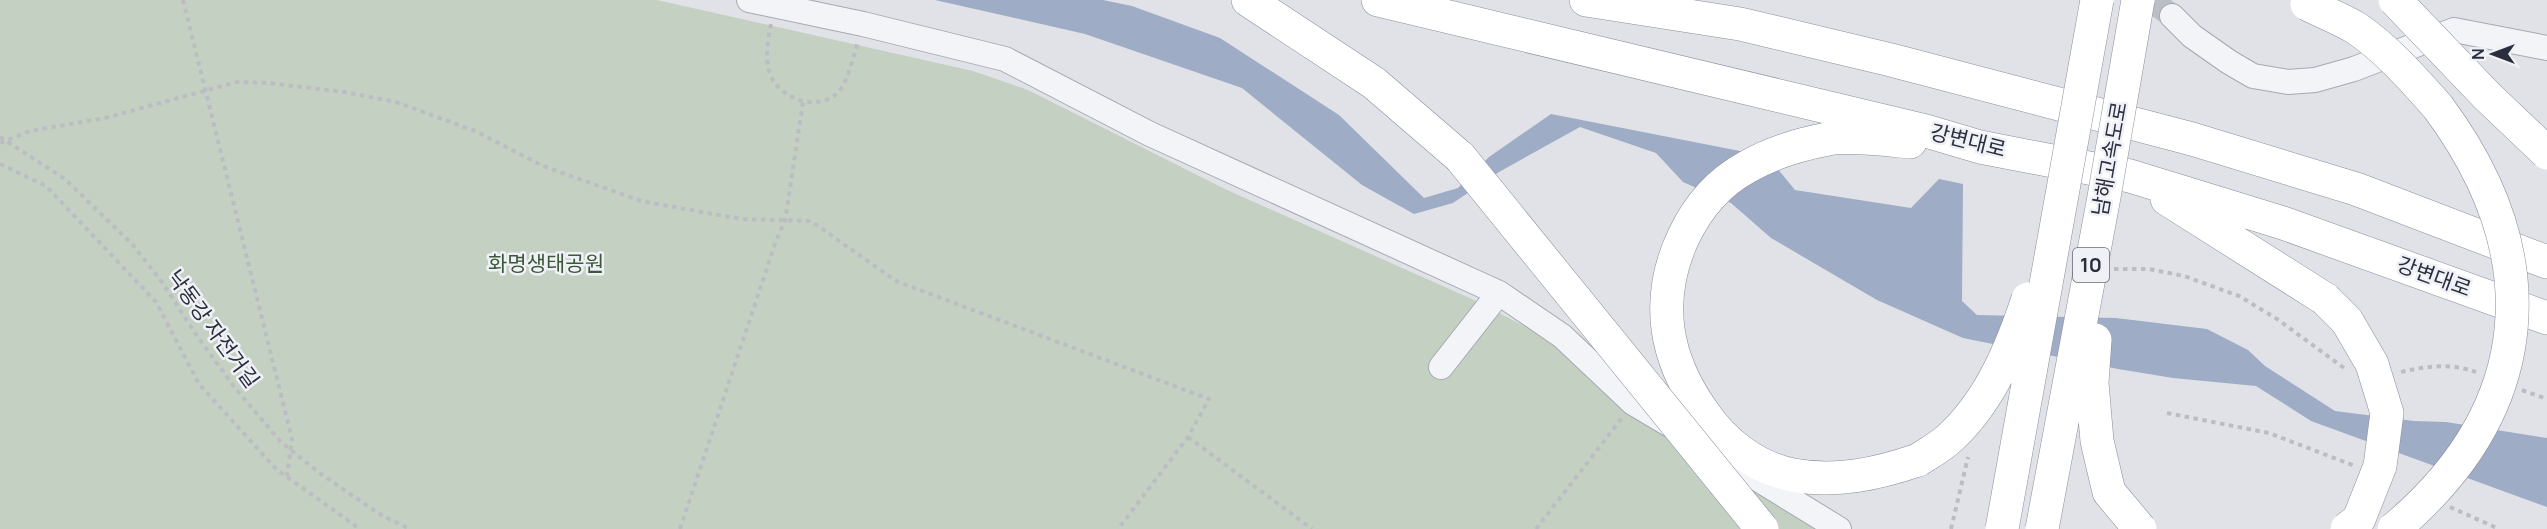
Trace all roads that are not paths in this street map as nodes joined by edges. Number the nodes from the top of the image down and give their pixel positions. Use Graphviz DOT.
graph roads {
  1 [pos="749,0"];
  2 [pos="1248,0"];
  3 [pos="1378,0"];
  4 [pos="1586,0"];
  5 [pos="2097,0"];
  6 [pos="2138,0"];
  7 [pos="2395,0"];
  8 [pos="2301,2"];
  9 [pos="2172,16"];
  10 [pos="2547,48"];
  11 [pos="1980,147"];
  12 [pos="2547,153"];
  13 [pos="2130,176"];
  14 [pos="2104,197"];
  15 [pos="2063,198"];
  16 [pos="2547,262"];
  17 [pos="1499,293"];
  18 [pos="2547,318"];
  19 [pos="1441,367"];
  20 [pos="1762,529"];
  21 [pos="1839,529"];
  22 [pos="2002,529"];
  23 [pos="2042,529"];
  24 [pos="2140,529"];
  25 [pos="2347,529"];
  26 [pos="2394,529"];
  1 -- 17 [label="street"];
  2 -- 20 [label="highway, bridge"];
  3 -- 11 [label="highway, 강변대로"];
  4 -- 16 [label="highway"];
  5 -- 15 [label="highway, 남해고속도로 / 10, bridge"];
  6 -- 14 [label="highway, 남해고속도로 / 10, bridge"];
  7 -- 12 [label="highway, bridge"];
  8 -- 26 [label="highway, bridge"];
  9 -- 10 [label="street"];
  11 -- 13 [label="highway, 강변대로"];
  11 -- 15 [label="highway, bridge"];
  13 -- 18 [label="highway, 강변대로"];
  13 -- 25 [label="highway, bridge"];
  14 -- 23 [label="highway, 남해고속도로 / 10, bridge"];
  14 -- 24 [label="highway, bridge"];
  15 -- 22 [label="highway, 남해고속도로 / 10, bridge"];
  17 -- 19 [label="street"];
  17 -- 21 [label="street"];
}
